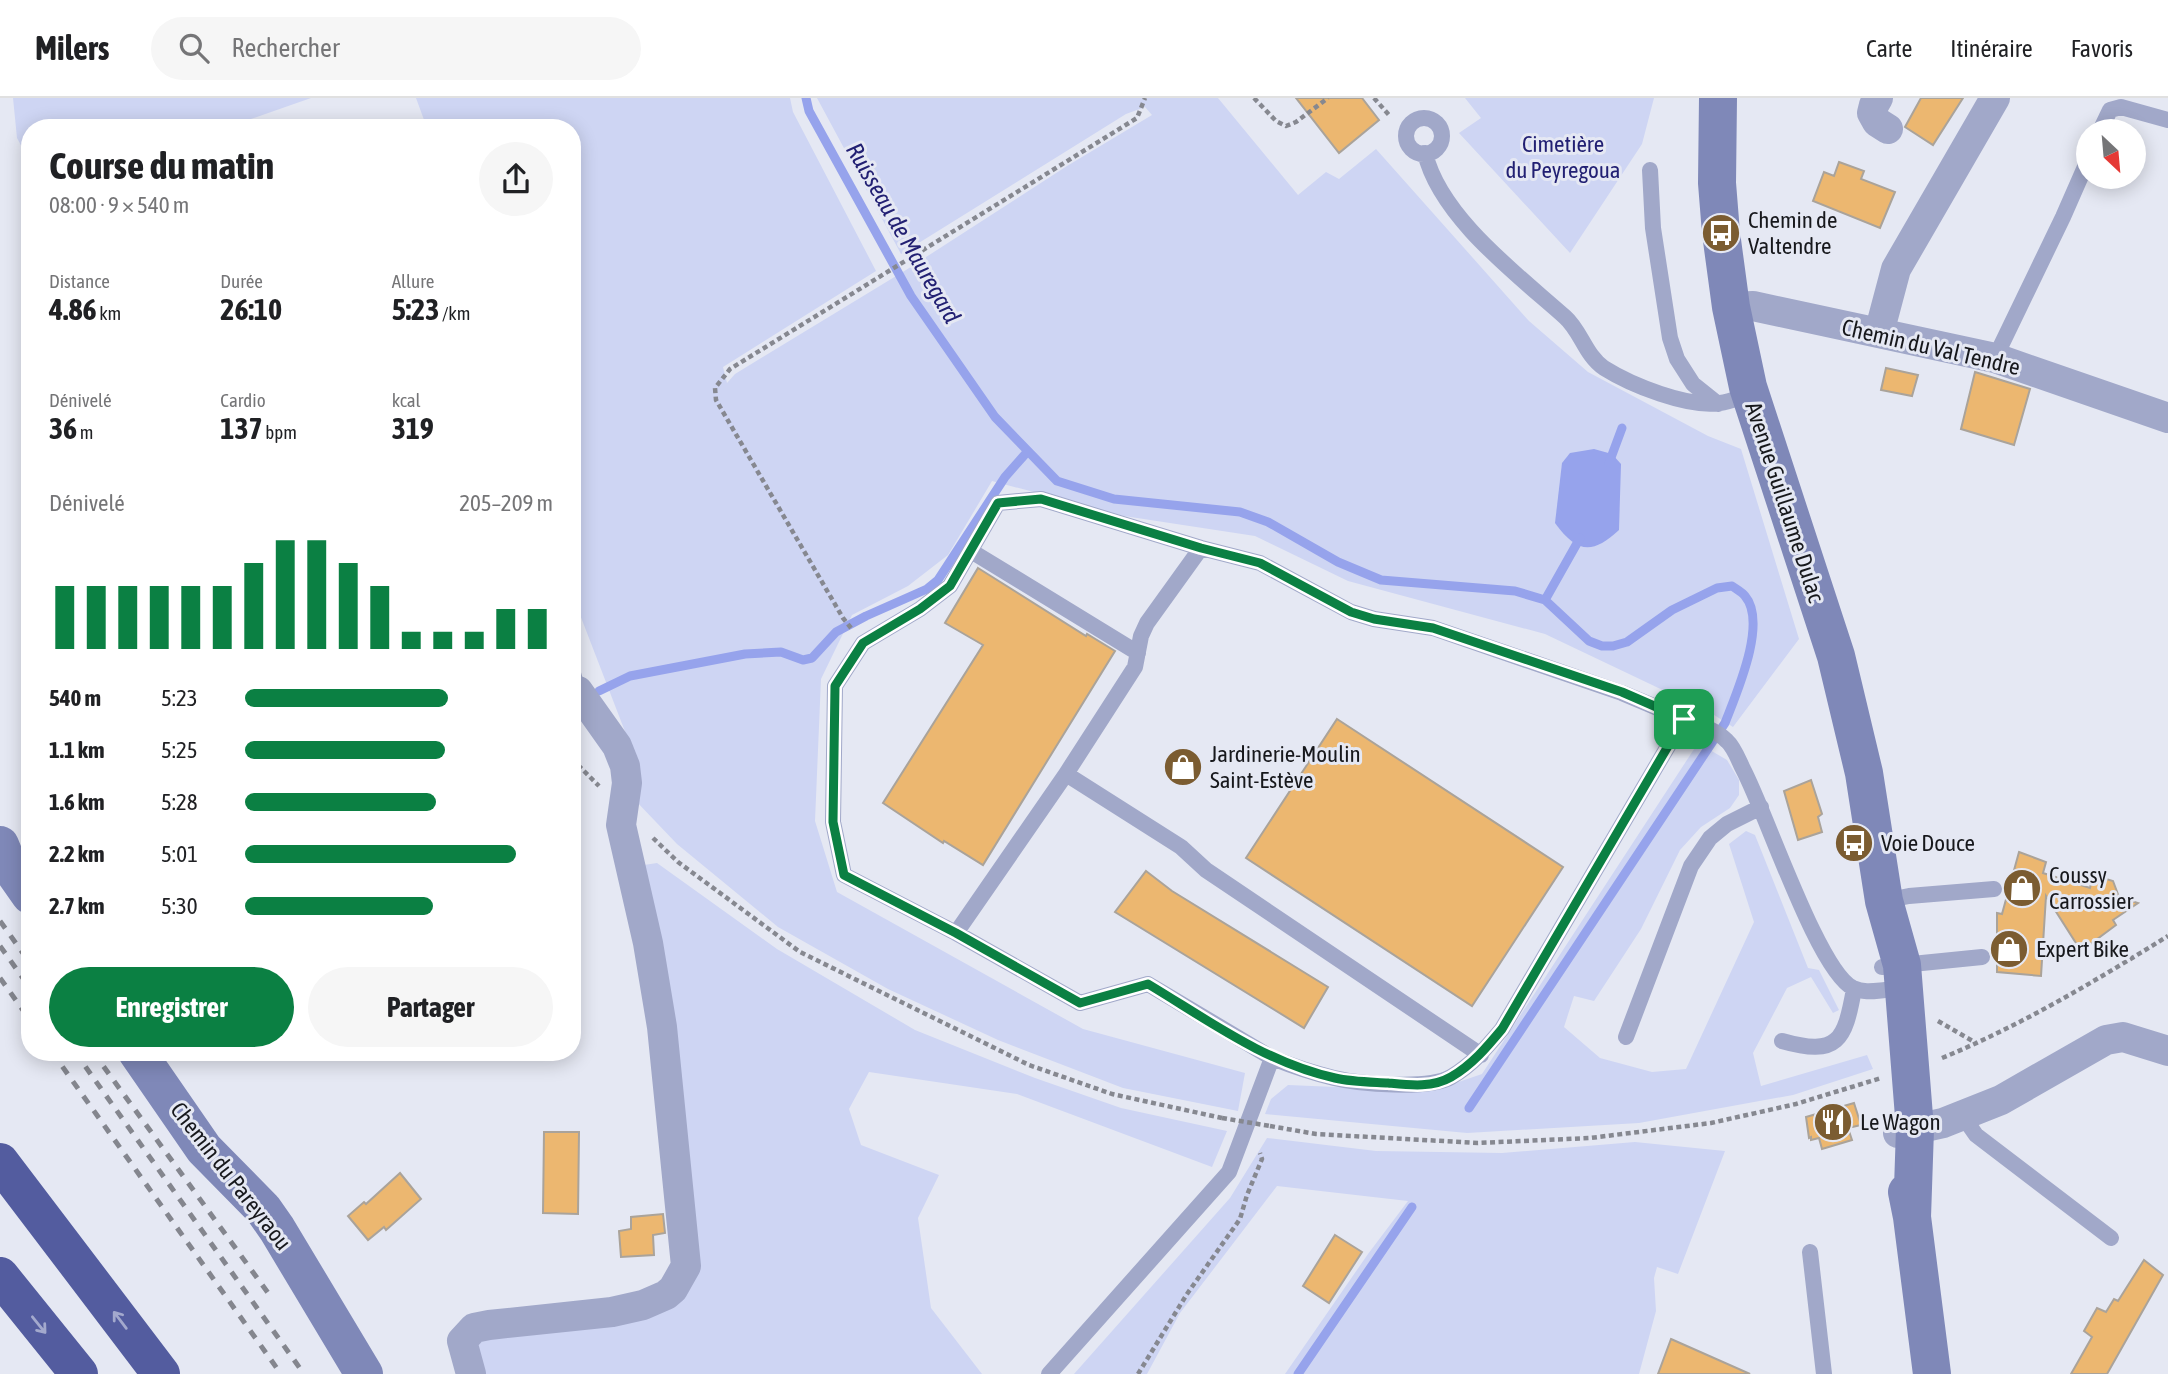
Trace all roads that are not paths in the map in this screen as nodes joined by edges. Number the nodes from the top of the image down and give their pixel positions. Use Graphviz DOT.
graph roads {
  1 [pos="1718,98"];
  2 [pos="1878,98"];
  3 [pos="1995,98"];
  4 [pos="2106,119"];
  5 [pos="2168,120"];
  6 [pos="1888,130"];
  7 [pos="1425,153"];
  8 [pos="1650,170"];
  9 [pos="2076,187"];
  10 [pos="1731,307"];
  11 [pos="1879,333"];
  12 [pos="1995,358"];
  13 [pos="1734,399"];
  14 [pos="2168,418"];
  15 [pos="1201,548"];
  16 [pos="971,551"];
  17 [pos="1138,653"];
  18 [pos="581,689"];
  19 [pos="1684,719"];
  20 [pos="1066,774"];
  21 [pos="1761,807"];
  22 [pos="0,845"];
  23 [pos="21,882"];
  24 [pos="1994,889"];
  25 [pos="1884,901"];
  26 [pos="956,933"];
  27 [pos="1982,957"];
  28 [pos="1881,977"];
  29 [pos="1626,1037"];
  30 [pos="1782,1041"];
  31 [pos="2168,1051"];
  32 [pos="1481,1055"];
  33 [pos="1272,1058"];
  34 [pos="143,1061"];
  35 [pos="1962,1115"];
  36 [pos="1907,1131"];
  37 [pos="0,1162"];
  38 [pos="2110,1238"];
  39 [pos="1811,1252"];
  40 [pos="0,1276"];
  41 [pos="79,1374"];
  42 [pos="162,1374"];
  43 [pos="364,1374"];
  44 [pos="471,1374"];
  45 [pos="1049,1374"];
  46 [pos="1824,1374"];
  47 [pos="1932,1374"];
  1 -- 10 [label="main road, Avenue Guillaume Dulac"];
  2 -- 6 [label="street"];
  3 -- 11 [label="street"];
  4 -- 5 [label="lane"];
  7 -- 13 [label="lane"];
  8 -- 13 [label="lane"];
  9 -- 12 [label="lane"];
  10 -- 11 [label="street, Chemin du Val Tendre"];
  10 -- 13 [label="main road, Avenue Guillaume Dulac"];
  11 -- 12 [label="street, Chemin du Val Tendre"];
  12 -- 14 [label="street, Chemin du Val Tendre"];
  13 -- 25 [label="main road, Avenue Guillaume Dulac"];
  15 -- 16 [label="lane"];
  15 -- 17 [label="lane"];
  15 -- 19 [label="lane"];
  16 -- 17 [label="lane"];
  16 -- 26 [label="lane"];
  17 -- 20 [label="lane"];
  18 -- 44 [label="street"];
  19 -- 21 [label="lane"];
  19 -- 32 [label="lane"];
  20 -- 26 [label="lane"];
  20 -- 32 [label="lane"];
  21 -- 28 [label="lane"];
  21 -- 29 [label="lane"];
  22 -- 23 [label="main road"];
  24 -- 25 [label="lane"];
  25 -- 28 [label="main road, Avenue Guillaume Dulac"];
  26 -- 33 [label="lane"];
  27 -- 28 [label="lane"];
  28 -- 30 [label="lane"];
  28 -- 36 [label="main road, Avenue Guillaume Dulac"];
  31 -- 35 [label="street"];
  32 -- 33 [label="lane"];
  33 -- 45 [label="lane"];
  34 -- 43 [label="main road, Chemin du Pareyraou"];
  35 -- 36 [label="street"];
  35 -- 38 [label="lane"];
  36 -- 47 [label="main road, Avenue Guillaume Dulac"];
  42 -- 37 [label="highway, one-way"];
  39 -- 46 [label="lane"];
  40 -- 41 [label="highway, one-way"];
}
